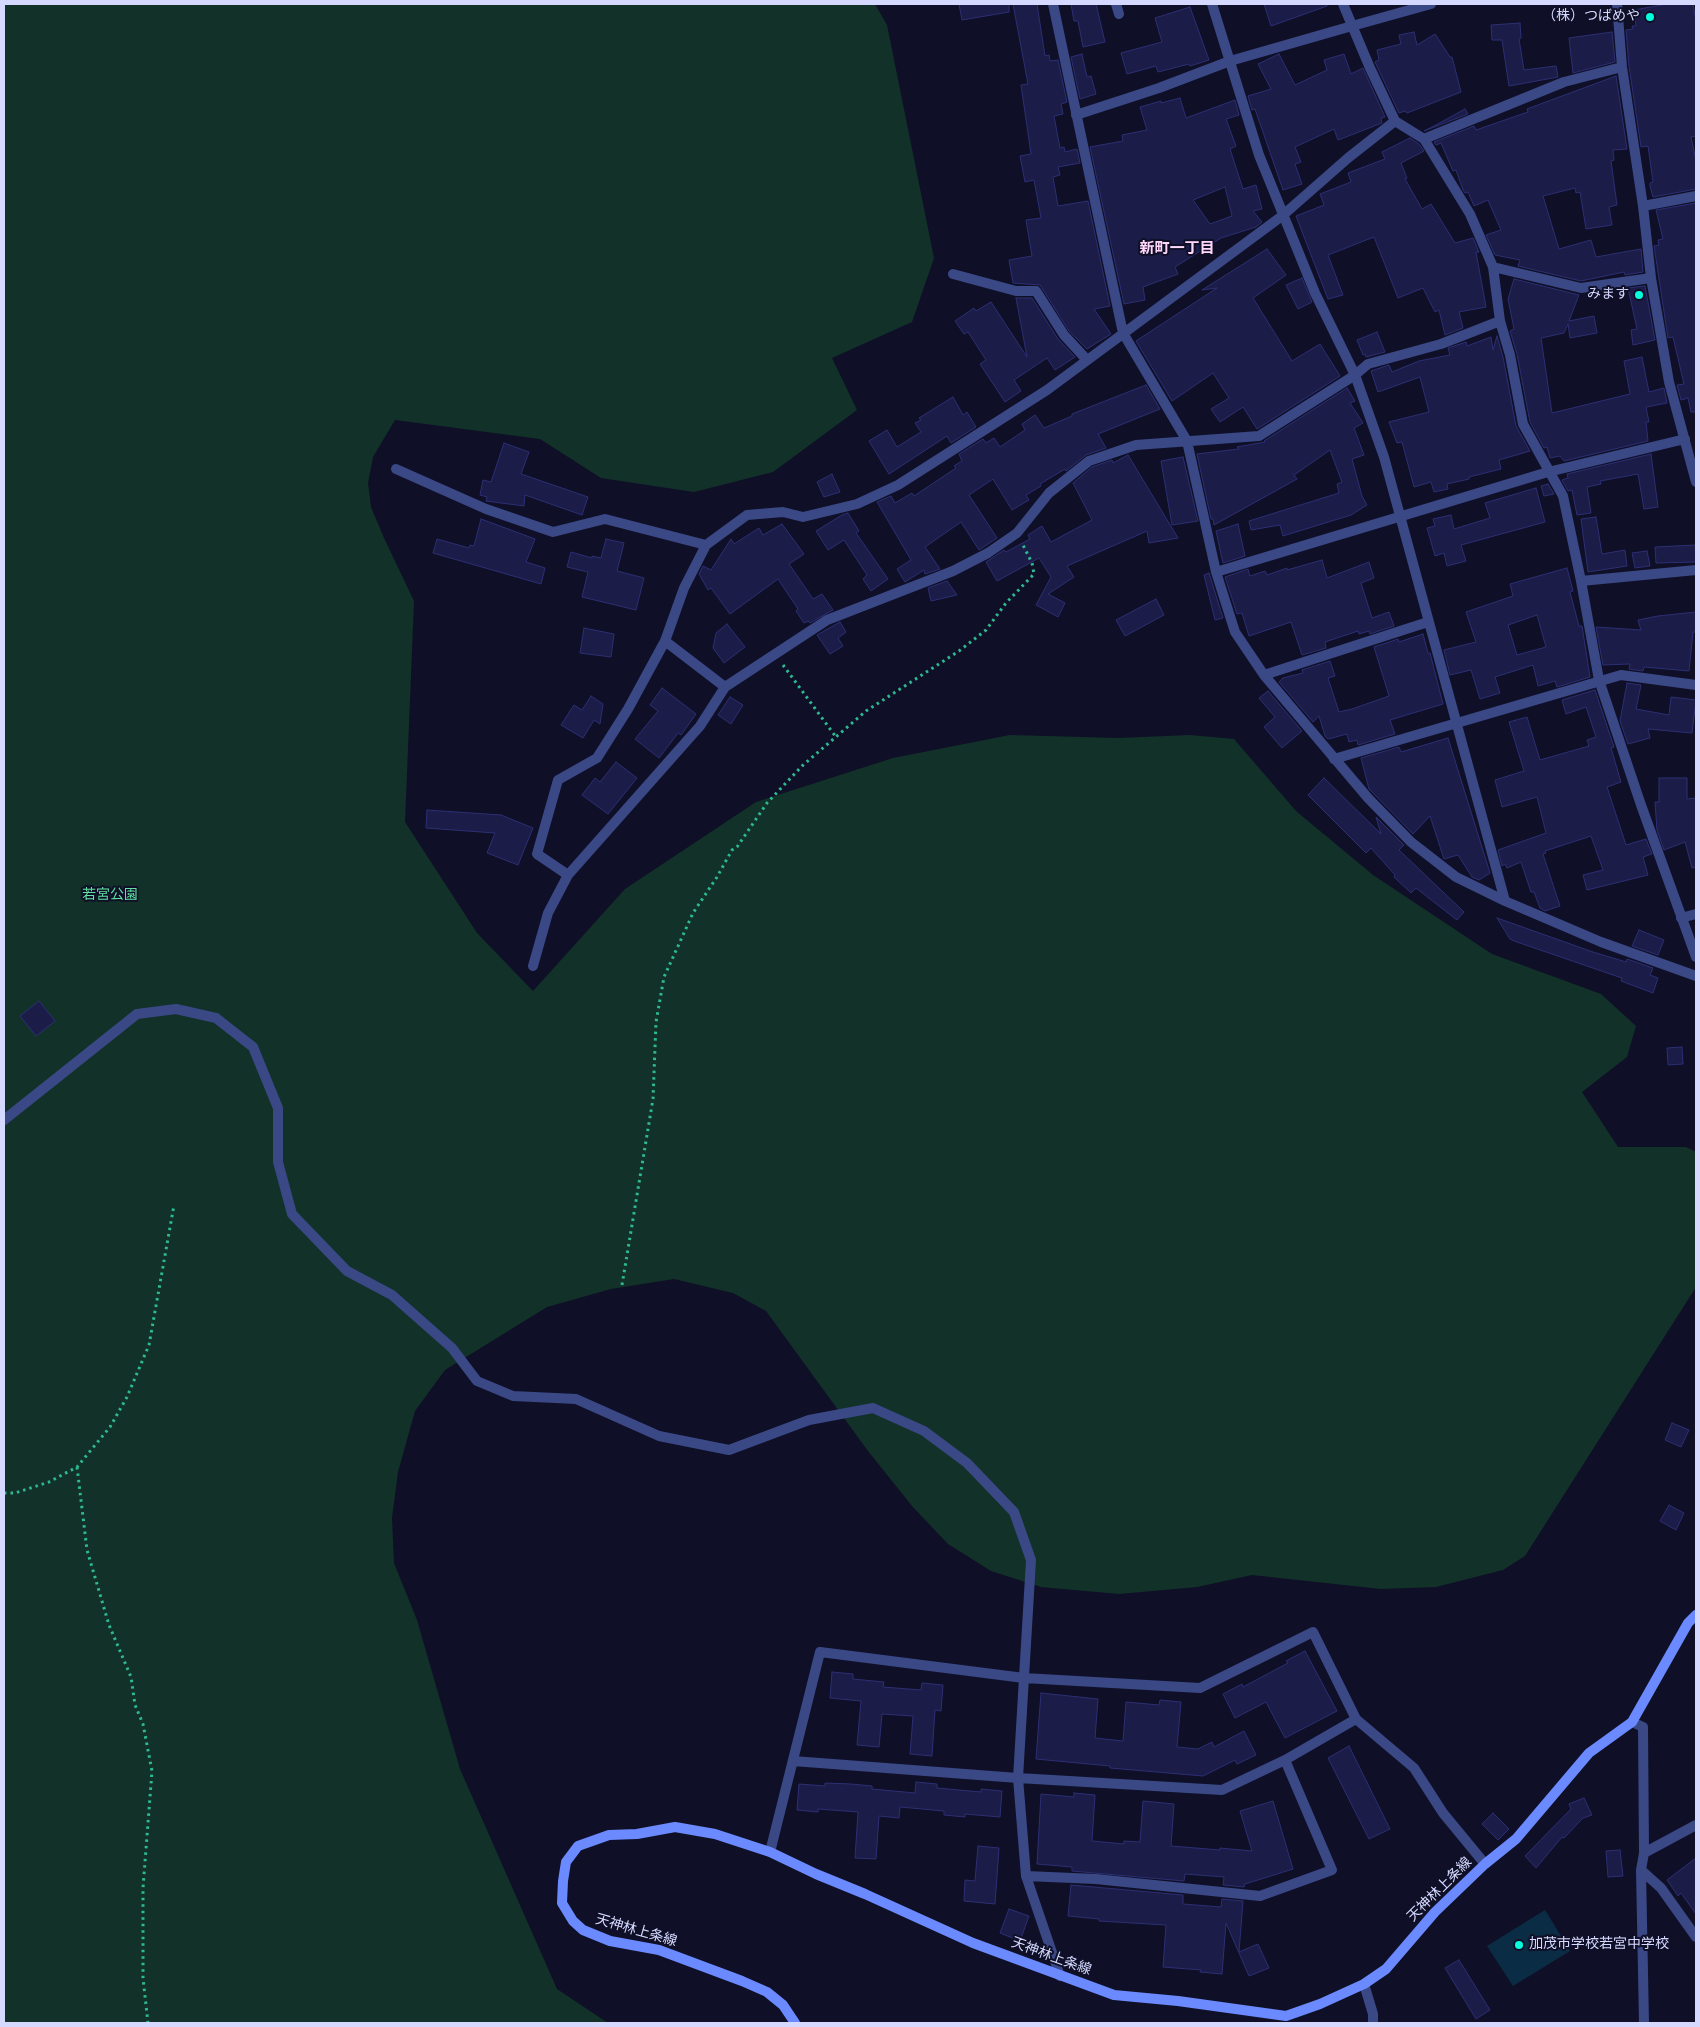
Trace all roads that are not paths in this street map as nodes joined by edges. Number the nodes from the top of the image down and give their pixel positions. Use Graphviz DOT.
graph roads {
  1 [pos="1053,4"];
  2 [pos="1116,4"];
  3 [pos="1212,4"];
  4 [pos="1343,4"];
  5 [pos="1431,4"];
  6 [pos="1617,4"];
  7 [pos="1119,14"];
  8 [pos="1352,26"];
  9 [pos="1230,61"];
  10 [pos="1622,67"];
  11 [pos="1076,115"];
  12 [pos="1395,121"];
  13 [pos="1424,140"];
  14 [pos="1696,196"];
  15 [pos="1643,206"];
  16 [pos="1282,216"];
  17 [pos="1493,267"];
  18 [pos="953,274"];
  19 [pos="1651,278"];
  20 [pos="1500,322"];
  21 [pos="1123,333"];
  22 [pos="1088,360"];
  23 [pos="1355,375"];
  24 [pos="1684,438"];
  25 [pos="1187,441"];
  26 [pos="396,469"];
  27 [pos="1548,472"];
  28 [pos="1696,482"];
  29 [pos="1400,517"];
  30 [pos="706,545"];
  31 [pos="1696,570"];
  32 [pos="1216,572"];
  33 [pos="1581,581"];
  34 [pos="1428,622"];
  35 [pos="665,641"];
  36 [pos="1264,675"];
  37 [pos="1599,680"];
  38 [pos="1696,685"];
  39 [pos="725,687"];
  40 [pos="1457,723"];
  41 [pos="1334,759"];
  42 [pos="568,875"];
  43 [pos="1505,901"];
  44 [pos="1696,914"];
  45 [pos="1681,918"];
  46 [pos="1696,957"];
  47 [pos="533,966"];
  48 [pos="1696,976"];
  49 [pos="4,1120"];
  50 [pos="1696,1615"];
  51 [pos="1024,1678"];
  52 [pos="1356,1719"];
  53 [pos="1632,1722"];
  54 [pos="1285,1760"];
  55 [pos="793,1761"];
  56 [pos="1018,1778"];
  57 [pos="1696,1825"];
  58 [pos="770,1852"];
  59 [pos="1644,1853"];
  60 [pos="1485,1864"];
  61 [pos="1641,1870"];
  62 [pos="1026,1876"];
  63 [pos="1696,1937"];
  64 [pos="1060,1976"];
  65 [pos="1364,1984"];
  66 [pos="1285,2019"];
  67 [pos="796,2023"];
  68 [pos="1373,2023"];
  69 [pos="1644,2023"];
  1 -- 11 [label="street"];
  2 -- 7 [label="street"];
  3 -- 9 [label="street"];
  4 -- 8 [label="street"];
  5 -- 8 [label="street"];
  6 -- 10 [label="street"];
  8 -- 9 [label="street"];
  8 -- 12 [label="street"];
  9 -- 11 [label="street"];
  9 -- 16 [label="street"];
  10 -- 13 [label="street"];
  10 -- 15 [label="street"];
  11 -- 21 [label="street"];
  12 -- 13 [label="street"];
  12 -- 16 [label="street"];
  13 -- 17 [label="street"];
  14 -- 15 [label="street"];
  15 -- 19 [label="street"];
  16 -- 21 [label="street"];
  16 -- 23 [label="street"];
  17 -- 19 [label="street"];
  17 -- 20 [label="street"];
  18 -- 22 [label="street"];
  19 -- 24 [label="street"];
  20 -- 23 [label="street"];
  20 -- 27 [label="street"];
  21 -- 22 [label="street"];
  21 -- 25 [label="street"];
  22 -- 30 [label="street"];
  23 -- 25 [label="street"];
  23 -- 29 [label="street"];
  24 -- 27 [label="street"];
  24 -- 28 [label="street"];
  25 -- 32 [label="street"];
  25 -- 39 [label="street"];
  26 -- 30 [label="street"];
  27 -- 29 [label="street"];
  27 -- 33 [label="street"];
  29 -- 32 [label="street"];
  29 -- 34 [label="street"];
  30 -- 35 [label="street"];
  31 -- 33 [label="street"];
  32 -- 36 [label="street"];
  33 -- 37 [label="street"];
  34 -- 36 [label="street"];
  34 -- 40 [label="street"];
  35 -- 39 [label="street"];
  35 -- 42 [label="street"];
  36 -- 41 [label="street"];
  37 -- 38 [label="street"];
  37 -- 40 [label="street"];
  37 -- 45 [label="street"];
  39 -- 42 [label="street"];
  40 -- 41 [label="street"];
  40 -- 43 [label="street"];
  41 -- 43 [label="street"];
  42 -- 47 [label="street"];
  43 -- 48 [label="street"];
  44 -- 45 [label="street"];
  45 -- 46 [label="street"];
  49 -- 51 [label="street"];
  50 -- 53 [label="main road, 天神林上条線"];
  51 -- 52 [label="street"];
  51 -- 55 [label="street"];
  51 -- 56 [label="street"];
  52 -- 54 [label="street"];
  52 -- 60 [label="street"];
  53 -- 59 [label="street"];
  53 -- 60 [label="main road, 天神林上条線"];
  54 -- 56 [label="street"];
  54 -- 62 [label="street"];
  55 -- 56 [label="street"];
  55 -- 58 [label="street"];
  56 -- 62 [label="street"];
  57 -- 59 [label="street"];
  58 -- 64 [label="main road, 天神林上条線"];
  58 -- 67 [label="main road, 天神林上条線"];
  59 -- 61 [label="street"];
  60 -- 65 [label="main road, 天神林上条線"];
  61 -- 63 [label="street"];
  61 -- 69 [label="street"];
  62 -- 64 [label="street"];
  64 -- 66 [label="main road, 天神林上条線"];
  65 -- 66 [label="main road, 天神林上条線"];
  65 -- 68 [label="street"];
}
